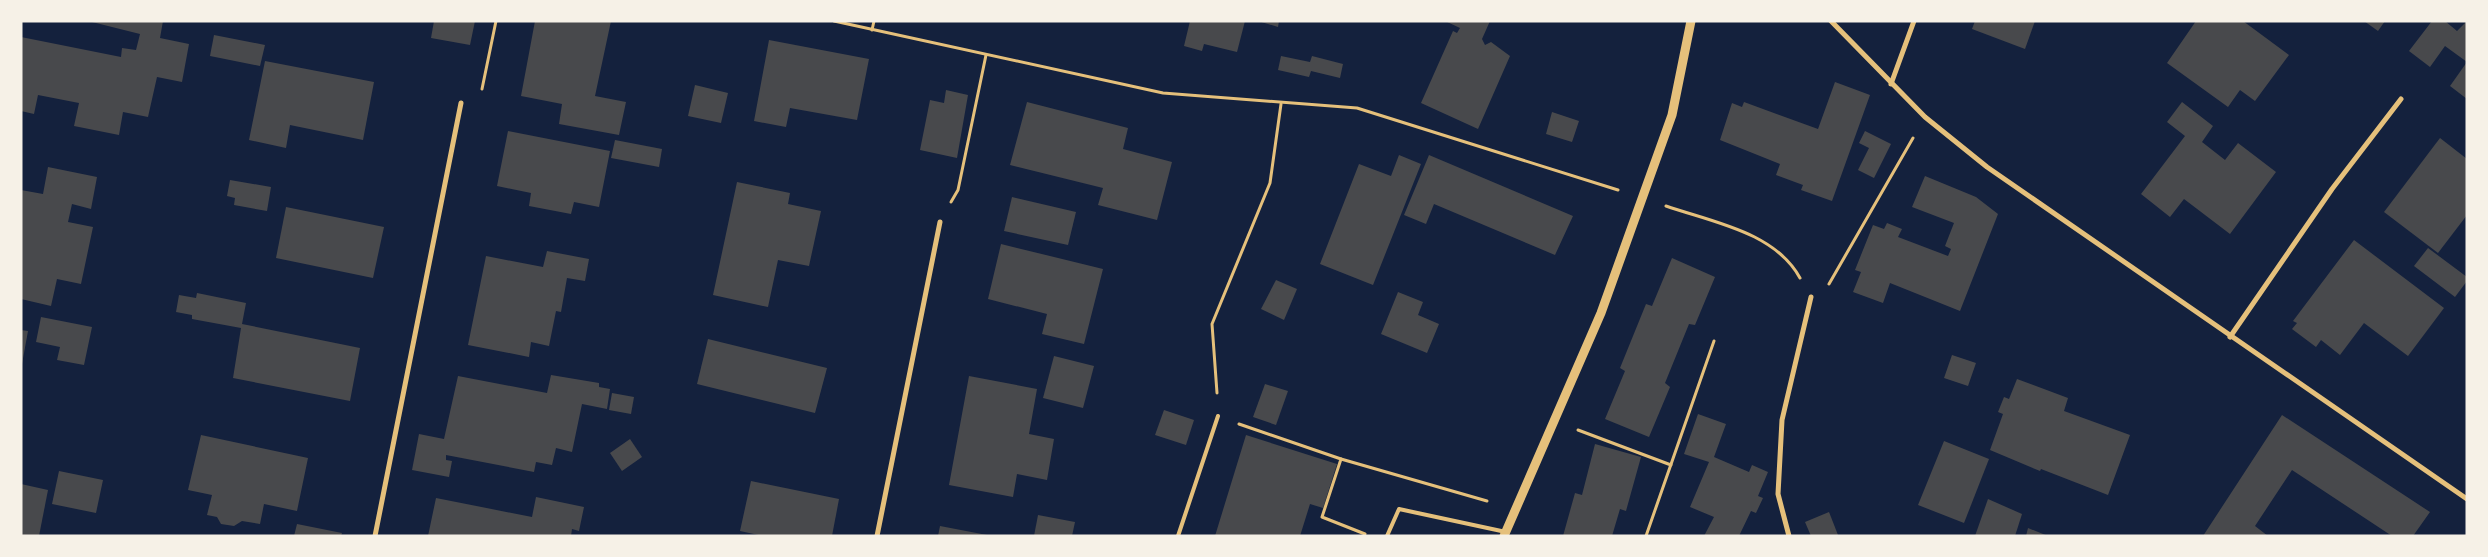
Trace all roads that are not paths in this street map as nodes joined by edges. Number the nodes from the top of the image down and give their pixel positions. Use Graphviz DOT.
graph roads {
  1 [pos="1691,21"];
  2 [pos="1831,21"];
  3 [pos="1914,21"];
  4 [pos="1891,84"];
  5 [pos="2401,99"];
  6 [pos="461,103"];
  7 [pos="940,222"];
  8 [pos="1811,296"];
  9 [pos="2230,337"];
  10 [pos="1218,416"];
  11 [pos="2467,499"];
  12 [pos="1505,534"];
  13 [pos="375,536"];
  14 [pos="877,536"];
  15 [pos="1178,536"];
  16 [pos="1387,536"];
  17 [pos="1789,536"];
  1 -- 12 [label="street"];
  2 -- 4 [label="street"];
  3 -- 4 [label="street"];
  4 -- 9 [label="street"];
  5 -- 9 [label="street"];
  6 -- 13 [label="street"];
  7 -- 14 [label="street"];
  8 -- 17 [label="street"];
  9 -- 11 [label="street"];
  10 -- 15 [label="lane"];
  12 -- 16 [label="lane"];
}
